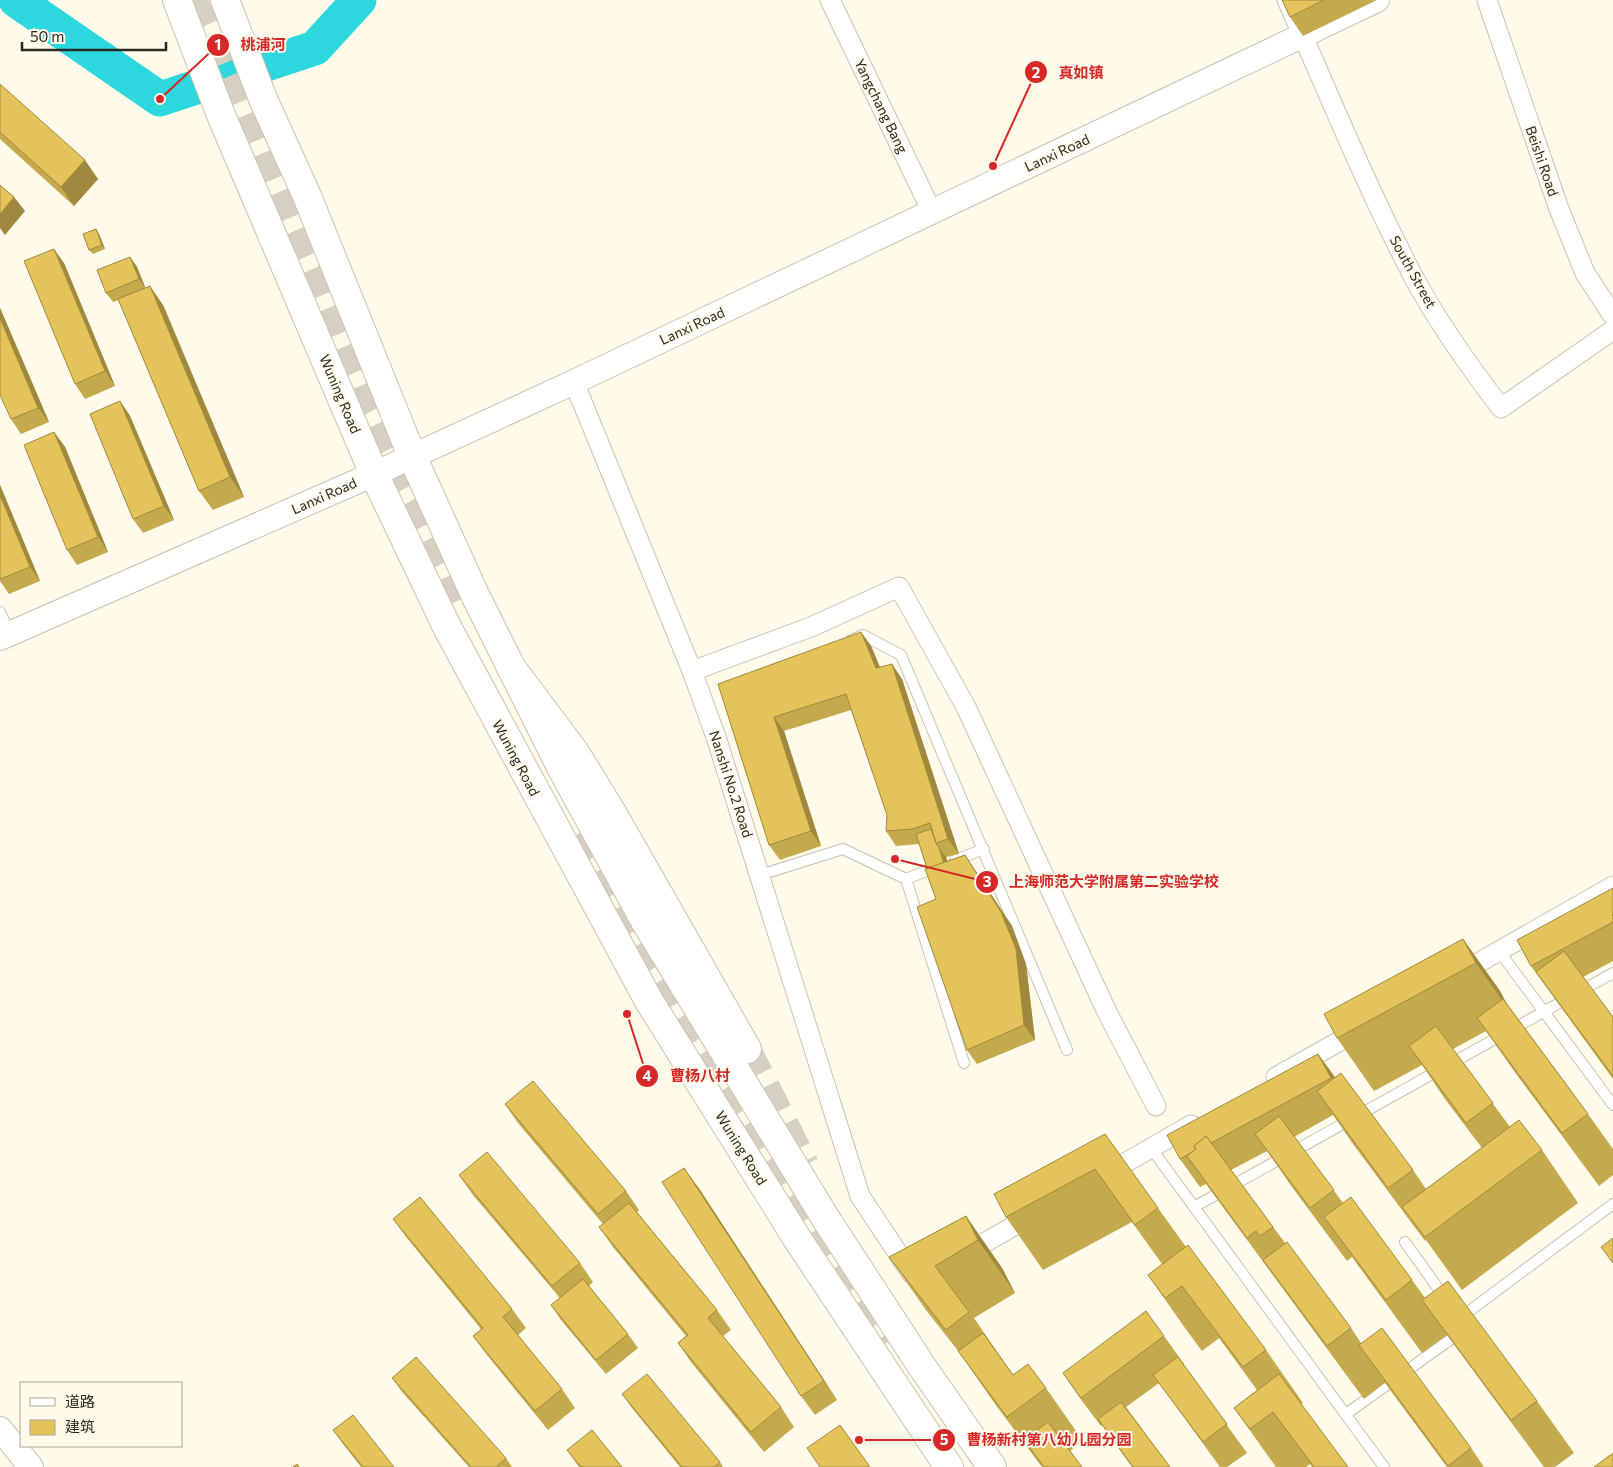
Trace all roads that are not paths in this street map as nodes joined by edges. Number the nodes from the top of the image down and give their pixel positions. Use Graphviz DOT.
graph roads {
  1 [pos="177,0"];
  2 [pos="225,0"];
  3 [pos="830,0"];
  4 [pos="1287,0"];
  5 [pos="1377,0"];
  6 [pos="1487,0"];
  7 [pos="1303,36"];
  8 [pos="932,212"];
  9 [pos="1613,316"];
  10 [pos="1613,330"];
  11 [pos="574,382"];
  12 [pos="412,456"];
  13 [pos="374,474"];
  14 [pos="0,612"];
  15 [pos="5,636"];
  16 [pos="845,642"];
  17 [pos="510,666"];
  18 [pos="692,671"];
  19 [pos="984,849"];
  20 [pos="760,875"];
  21 [pos="906,879"];
  22 [pos="1613,886"];
  23 [pos="1500,951"];
  24 [pos="1613,973"];
  25 [pos="1439,985"];
  26 [pos="1544,1012"];
  27 [pos="1379,1019"];
  28 [pos="747,1049"];
  29 [pos="1067,1050"];
  30 [pos="964,1062"];
  31 [pos="1258,1087"];
  32 [pos="1613,1105"];
  33 [pos="1156,1106"];
  34 [pos="1207,1117"];
  35 [pos="1151,1148"];
  36 [pos="1090,1182"];
  37 [pos="1613,1204"];
  38 [pos="1047,1207"];
  39 [pos="1194,1207"];
  40 [pos="1405,1242"];
  41 [pos="951,1261"];
  42 [pos="921,1278"];
  43 [pos="1454,1311"];
  44 [pos="1346,1414"];
  45 [pos="0,1429"];
  46 [pos="31,1467"];
  47 [pos="950,1467"];
  48 [pos="992,1467"];
  49 [pos="1384,1467"];
  1 -- 13 [label="main road, Wuning Road"];
  2 -- 12 [label="main road"];
  3 -- 8 [label="street, Yangchang Bang"];
  4 -- 7 [label="street, South Street"];
  5 -- 7 [label="street, Lanxi Road"];
  6 -- 9 [label="street, Beishi Road"];
  7 -- 8 [label="street, Lanxi Road"];
  7 -- 10 [label="street, South Street"];
  8 -- 11 [label="street, Lanxi Road"];
  11 -- 12 [label="street, Lanxi Road"];
  11 -- 18 [label="street, Nanshi No.2 Road"];
  12 -- 13 [label="street, Lanxi Road"];
  12 -- 17 [label="main road"];
  13 -- 15 [label="street, Lanxi Road"];
  13 -- 47 [label="main road, Wuning Road"];
  14 -- 15 [label="lane"];
  16 -- 19 [label="lane"];
  17 -- 28 [label="main road"];
  17 -- 48 [label="main road"];
  18 -- 20 [label="street, Nanshi No.2 Road"];
  18 -- 33 [label="street"];
  19 -- 21 [label="lane"];
  19 -- 29 [label="lane"];
  20 -- 21 [label="lane"];
  20 -- 42 [label="street, Nanshi No.2 Road"];
  21 -- 30 [label="lane"];
  22 -- 23 [label="street"];
  23 -- 25 [label="street"];
  23 -- 26 [label="lane"];
  24 -- 26 [label="lane"];
  26 -- 32 [label="lane"];
  26 -- 39 [label="lane"];
  27 -- 31 [label="street"];
  34 -- 35 [label="street"];
  35 -- 36 [label="street"];
  35 -- 39 [label="lane"];
  37 -- 43 [label="lane"];
  38 -- 41 [label="street"];
  39 -- 44 [label="lane"];
  40 -- 43 [label="lane"];
  43 -- 44 [label="lane"];
  44 -- 49 [label="lane"];
  45 -- 46 [label="street"];
}
